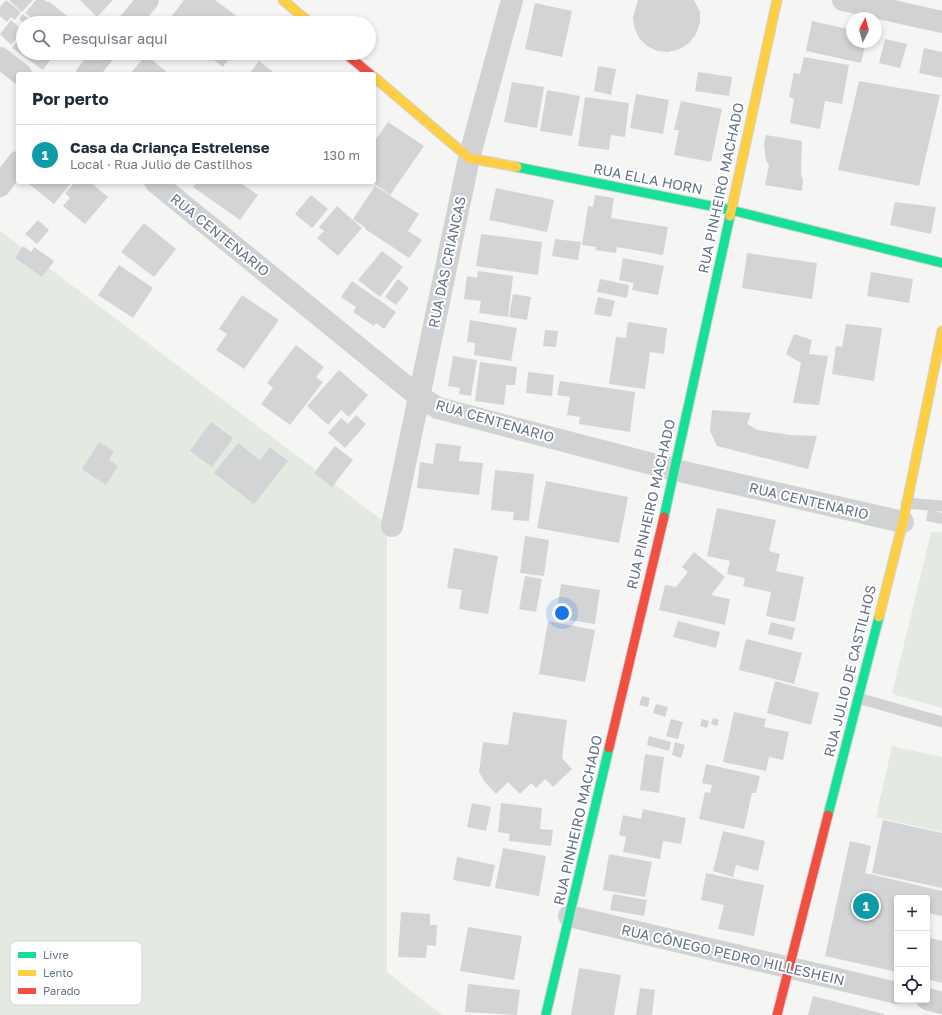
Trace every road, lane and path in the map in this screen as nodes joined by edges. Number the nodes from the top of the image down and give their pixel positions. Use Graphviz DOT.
graph roads {
  1 [pos="148,0"];
  2 [pos="283,0"];
  3 [pos="512,0"];
  4 [pos="777,0"];
  5 [pos="843,0"];
  6 [pos="135,16"];
  7 [pos="302,16"];
  8 [pos="942,22"];
  9 [pos="0,58"];
  10 [pos="98,60"];
  11 [pos="353,60"];
  12 [pos="18,72"];
  13 [pos="89,72"];
  14 [pos="368,72"];
  15 [pos="376,80"];
  16 [pos="469,158"];
  17 [pos="16,165"];
  18 [pos="157,184"];
  19 [pos="0,186"];
  20 [pos="731,210"];
  21 [pos="942,263"];
  22 [pos="942,331"];
  23 [pos="418,396"];
  24 [pos="674,470"];
  25 [pos="942,506"];
  26 [pos="904,513"];
  27 [pos="392,526"];
  28 [pos="858,698"];
  29 [pos="942,722"];
  30 [pos="569,916"];
  31 [pos="789,969"];
  32 [pos="894,992"];
  33 [pos="930,1000"];
  34 [pos="942,1003"];
  35 [pos="546,1014"];
  36 [pos="778,1015"];
  1 -- 6 [label="street"];
  2 -- 7 [label="street"];
  3 -- 16 [label="street, RUA DAS CRIANCAS"];
  4 -- 20 [label="street, RUA PINHEIRO MACHADO"];
  5 -- 8 [label="street"];
  9 -- 12 [label="street"];
  10 -- 13 [label="street"];
  11 -- 14 [label="street"];
  15 -- 16 [label="street, RUA ELLA HORN"];
  16 -- 20 [label="street, RUA ELLA HORN"];
  16 -- 23 [label="street, RUA DAS CRIANCAS"];
  17 -- 19 [label="street"];
  18 -- 23 [label="street, RUA CENTENARIO"];
  20 -- 21 [label="street, RUA ELLA HORN"];
  20 -- 24 [label="street, RUA PINHEIRO MACHADO"];
  22 -- 26 [label="street, RUA JULIO DE CASTILHOS"];
  23 -- 24 [label="street, RUA CENTENARIO"];
  23 -- 27 [label="street, RUA DAS CRIANCAS"];
  24 -- 26 [label="street, RUA CENTENARIO"];
  24 -- 30 [label="street, RUA PINHEIRO MACHADO"];
  25 -- 26 [label="lane"];
  26 -- 28 [label="street, RUA JULIO DE CASTILHOS"];
  28 -- 29 [label="lane"];
  28 -- 31 [label="street, RUA JULIO DE CASTILHOS"];
  30 -- 31 [label="street, RUA CÔNEGO PEDRO HILLESHEIN"];
  30 -- 35 [label="street, RUA PINHEIRO MACHADO"];
  31 -- 32 [label="street, RUA CÔNEGO PEDRO HILLESHEIN"];
  31 -- 36 [label="street, RUA JULIO DE CASTILHOS"];
  33 -- 34 [label="street"];
}
